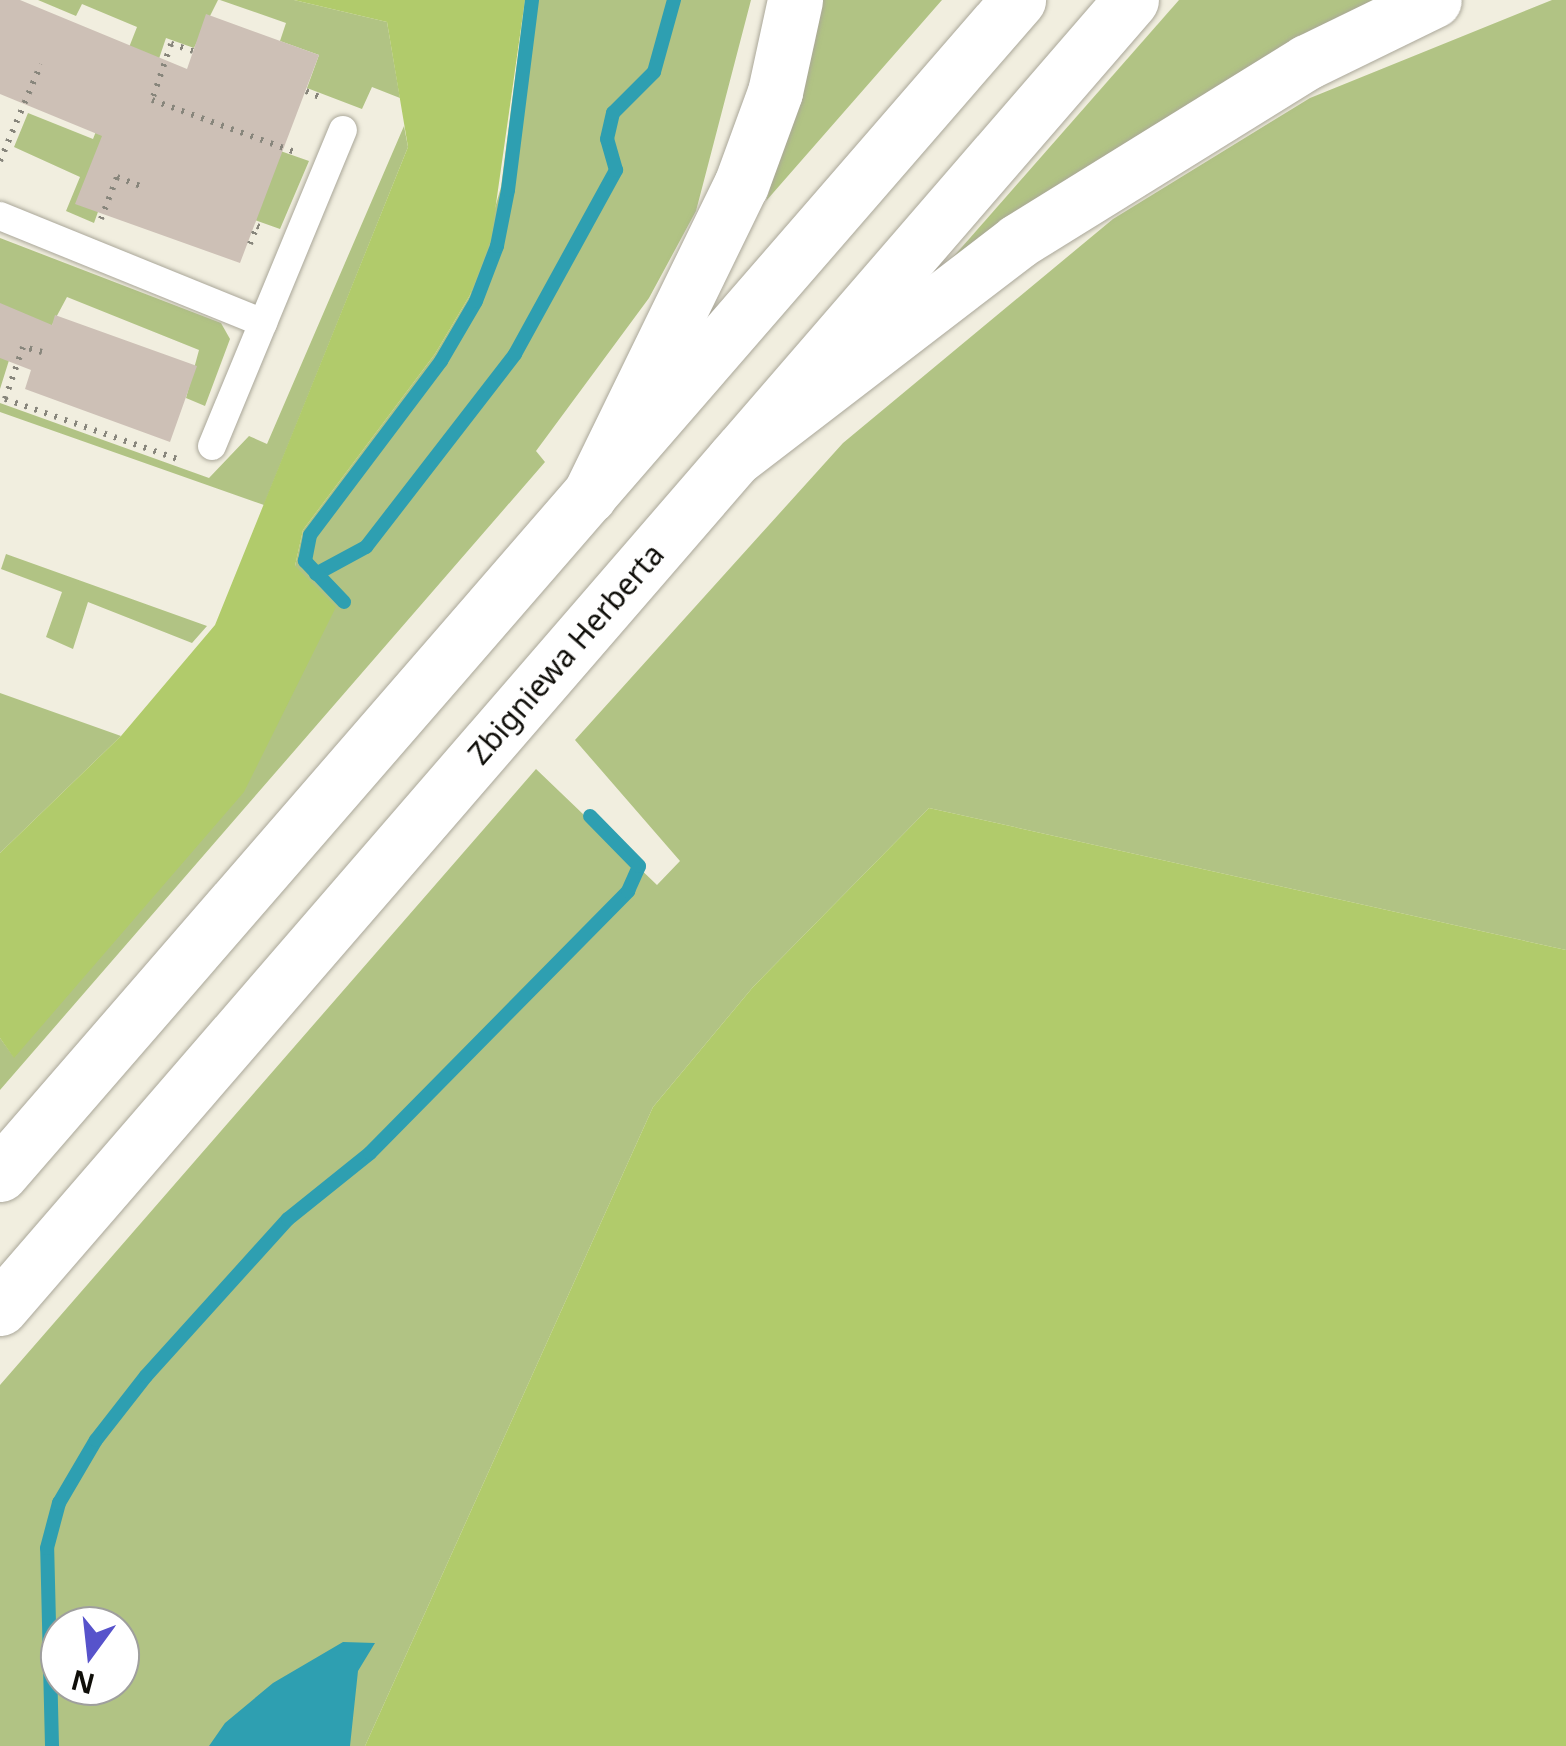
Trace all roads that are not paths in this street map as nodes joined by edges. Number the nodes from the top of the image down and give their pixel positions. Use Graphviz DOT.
graph roads {
  1 [pos="795,0"];
  2 [pos="1018,0"];
  3 [pos="1131,0"];
  4 [pos="1434,0"];
  5 [pos="343,130"];
  6 [pos="0,216"];
  7 [pos="264,322"];
  8 [pos="212,446"];
  9 [pos="734,458"];
  10 [pos="588,496"];
  11 [pos="0,1174"];
  12 [pos="0,1308"];
  1 -- 10 [label="main road"];
  2 -- 10 [label="main road"];
  3 -- 9 [label="main road, Zbigniewa Herberta"];
  4 -- 9 [label="main road"];
  5 -- 7 [label="lane"];
  6 -- 7 [label="lane"];
  7 -- 8 [label="lane"];
  9 -- 12 [label="main road, Zbigniewa Herberta"];
  10 -- 11 [label="main road"];
}
